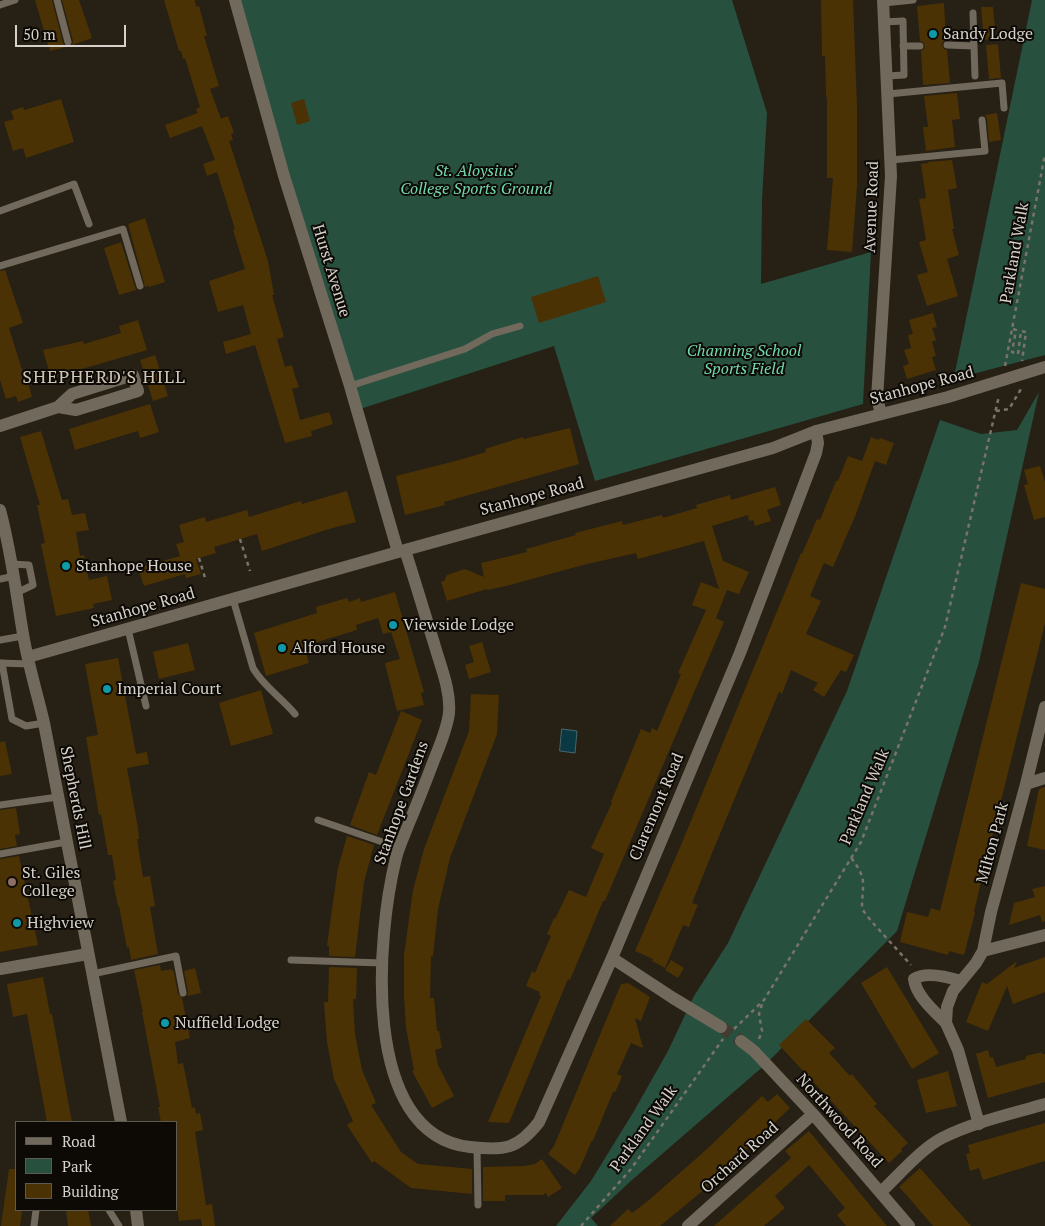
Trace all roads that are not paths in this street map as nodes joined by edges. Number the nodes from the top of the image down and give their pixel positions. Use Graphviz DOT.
graph roads {
  1 [pos="15,0"];
  2 [pos="56,0"];
  3 [pos="235,0"];
  4 [pos="913,0"];
  5 [pos="884,2"];
  6 [pos="0,5"];
  7 [pos="973,13"];
  8 [pos="884,22"];
  9 [pos="68,42"];
  10 [pos="947,45"];
  11 [pos="904,46"];
  12 [pos="920,46"];
  13 [pos="974,46"];
  14 [pos="887,76"];
  15 [pos="975,76"];
  16 [pos="888,94"];
  17 [pos="1004,108"];
  18 [pos="982,120"];
  19 [pos="891,160"];
  20 [pos="0,211"];
  21 [pos="89,224"];
  22 [pos="0,266"];
  23 [pos="140,286"];
  24 [pos="520,326"];
  25 [pos="1045,367"];
  26 [pos="350,386"];
  27 [pos="58,407"];
  28 [pos="881,414"];
  29 [pos="0,426"];
  30 [pos="816,431"];
  31 [pos="0,510"];
  32 [pos="402,551"];
  33 [pos="13,570"];
  34 [pos="0,579"];
  35 [pos="16,593"];
  36 [pos="233,599"];
  37 [pos="128,629"];
  38 [pos="24,636"];
  39 [pos="0,640"];
  40 [pos="29,661"];
  41 [pos="1,663"];
  42 [pos="146,706"];
  43 [pos="1045,707"];
  44 [pos="295,714"];
  45 [pos="44,723"];
  46 [pos="1045,778"];
  47 [pos="1026,784"];
  48 [pos="58,796"];
  49 [pos="0,805"];
  50 [pos="318,820"];
  51 [pos="66,842"];
  52 [pos="400,848"];
  53 [pos="0,854"];
  54 [pos="1045,935"];
  55 [pos="983,951"];
  56 [pos="88,954"];
  57 [pos="612,958"];
  58 [pos="291,960"];
  59 [pos="382,963"];
  60 [pos="0,969"];
  61 [pos="92,974"];
  62 [pos="961,982"];
  63 [pos="183,993"];
  64 [pos="946,1023"];
  65 [pos="726,1032"];
  66 [pos="741,1041"];
  67 [pos="1045,1104"];
  68 [pos="813,1114"];
  69 [pos="121,1121"];
  70 [pos="979,1124"];
  71 [pos="476,1148"];
  72 [pos="881,1192"];
  73 [pos="478,1205"];
  74 [pos="36,1211"];
  75 [pos="110,1211"];
  76 [pos="136,1211"];
  77 [pos="34,1226"];
  78 [pos="119,1226"];
  79 [pos="138,1226"];
  80 [pos="688,1226"];
  81 [pos="909,1226"];
  1 -- 6 [label="lane"];
  2 -- 9 [label="lane"];
  3 -- 26 [label="street, Hurst Avenue"];
  4 -- 5 [label="lane"];
  5 -- 8 [label="street, Avenue Road"];
  7 -- 13 [label="lane"];
  8 -- 11 [label="lane"];
  8 -- 14 [label="street, Avenue Road"];
  10 -- 13 [label="lane"];
  11 -- 12 [label="lane"];
  11 -- 14 [label="lane"];
  13 -- 15 [label="lane"];
  14 -- 16 [label="street, Avenue Road"];
  16 -- 17 [label="lane"];
  16 -- 19 [label="street, Avenue Road"];
  18 -- 19 [label="lane"];
  19 -- 28 [label="street, Avenue Road"];
  20 -- 21 [label="lane"];
  22 -- 23 [label="lane"];
  24 -- 26 [label="lane"];
  25 -- 28 [label="street, Stanhope Road"];
  26 -- 32 [label="street, Hurst Avenue"];
  27 -- 27 [label="street"];
  27 -- 29 [label="street"];
  28 -- 30 [label="street, Stanhope Road"];
  30 -- 32 [label="street, Stanhope Road"];
  30 -- 57 [label="street, Claremont Road"];
  31 -- 33 [label="street, Shepherds Hill"];
  32 -- 36 [label="street, Stanhope Road"];
  32 -- 52 [label="street, Stanhope Gardens"];
  33 -- 34 [label="lane"];
  33 -- 35 [label="street, Shepherds Hill"];
  33 -- 35 [label="lane"];
  35 -- 38 [label="street, Shepherds Hill"];
  36 -- 37 [label="street, Stanhope Road"];
  36 -- 44 [label="lane"];
  37 -- 40 [label="street, Stanhope Road"];
  37 -- 42 [label="lane"];
  38 -- 39 [label="lane"];
  38 -- 40 [label="street, Shepherds Hill"];
  40 -- 41 [label="lane"];
  40 -- 45 [label="street, Shepherds Hill"];
  41 -- 45 [label="lane"];
  43 -- 47 [label="street, Milton Park"];
  45 -- 48 [label="street, Shepherds Hill"];
  46 -- 47 [label="street"];
  47 -- 55 [label="street, Milton Park"];
  48 -- 49 [label="lane"];
  48 -- 51 [label="street, Shepherds Hill"];
  50 -- 52 [label="lane"];
  51 -- 53 [label="lane"];
  51 -- 56 [label="street, Shepherds Hill"];
  52 -- 59 [label="street, Stanhope Gardens"];
  54 -- 55 [label="street"];
  55 -- 62 [label="street, Milton Park"];
  56 -- 60 [label="street"];
  56 -- 61 [label="street, Shepherds Hill"];
  57 -- 65 [label="street"];
  57 -- 71 [label="street, Claremont Road"];
  58 -- 59 [label="lane"];
  59 -- 71 [label="street, Stanhope Gardens"];
  61 -- 63 [label="lane"];
  61 -- 69 [label="street, Shepherds Hill"];
  62 -- 64 [label="street, Milton Park"];
  62 -- 64 [label="street"];
  64 -- 70 [label="street"];
  66 -- 68 [label="street, Northwood Road"];
  67 -- 70 [label="street"];
  68 -- 72 [label="street, Northwood Road"];
  68 -- 80 [label="street, Orchard Road"];
  70 -- 72 [label="street"];
  71 -- 73 [label="lane"];
  72 -- 81 [label="street, Northwood Road"];
  74 -- 77 [label="lane"];
  75 -- 78 [label="lane"];
  76 -- 79 [label="street"];
}
